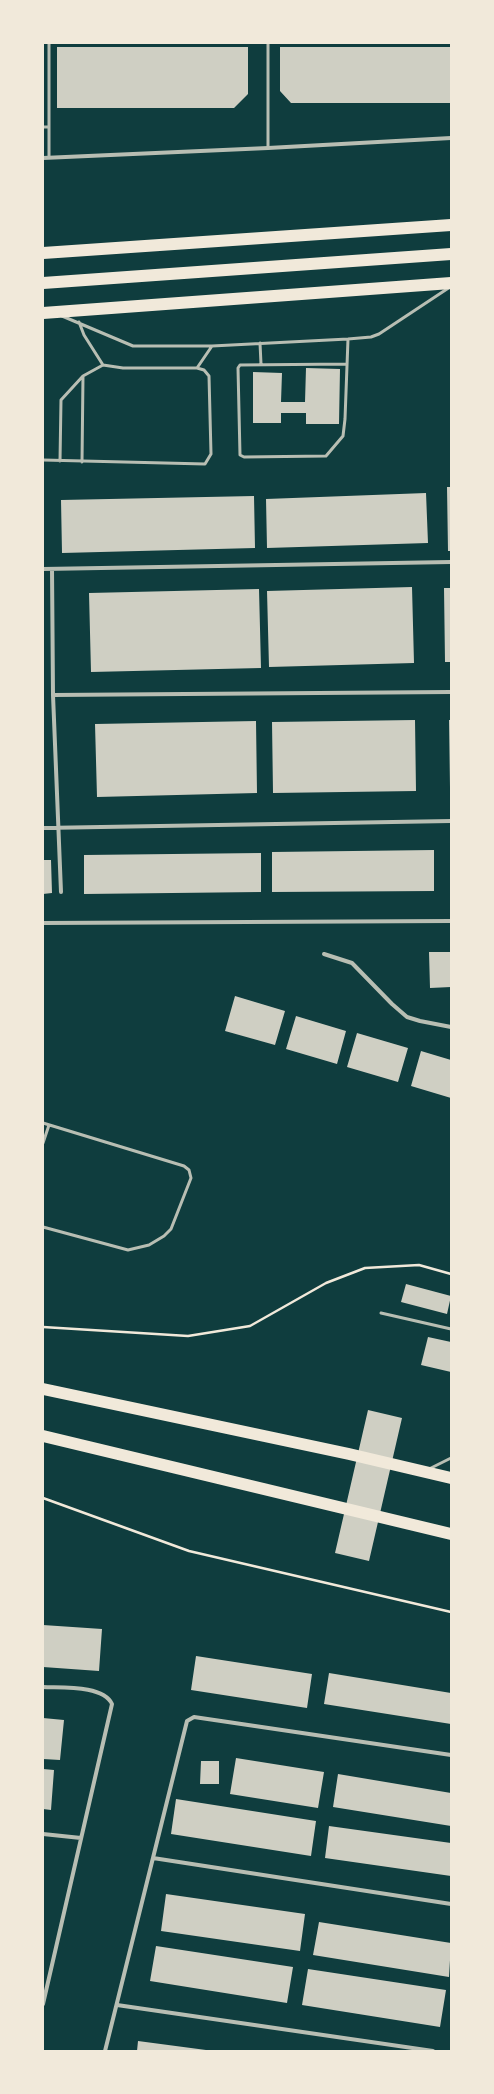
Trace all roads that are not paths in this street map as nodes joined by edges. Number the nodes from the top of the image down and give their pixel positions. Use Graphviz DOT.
graph roads {
  1 [pos="49,43"];
  2 [pos="268,43"];
  3 [pos="43,127"];
  4 [pos="49,127"];
  5 [pos="451,138"];
  6 [pos="268,148"];
  7 [pos="49,157"];
  8 [pos="43,158"];
  9 [pos="451,225"];
  10 [pos="43,253"];
  11 [pos="451,254"];
  12 [pos="43,283"];
  13 [pos="451,285"];
  14 [pos="47,313"];
  15 [pos="79,322"];
  16 [pos="348,339"];
  17 [pos="260,344"];
  18 [pos="212,346"];
  19 [pos="261,364"];
  20 [pos="347,364"];
  21 [pos="103,365"];
  22 [pos="197,368"];
  23 [pos="83,376"];
  24 [pos="43,460"];
  25 [pos="60,461"];
  26 [pos="82,462"];
  27 [pos="451,562"];
  28 [pos="43,569"];
  29 [pos="52,569"];
  30 [pos="451,692"];
  31 [pos="53,695"];
  32 [pos="451,821"];
  33 [pos="43,828"];
  34 [pos="58,828"];
  35 [pos="61,892"];
  36 [pos="451,921"];
  37 [pos="43,923"];
  38 [pos="324,954"];
  39 [pos="451,1027"];
  40 [pos="43,1123"];
  41 [pos="49,1125"];
  42 [pos="43,1143"];
  43 [pos="43,1227"];
  44 [pos="381,1313"];
  45 [pos="451,1328"];
  46 [pos="43,1389"];
  47 [pos="43,1436"];
  48 [pos="451,1458"];
  49 [pos="424,1471"];
  50 [pos="451,1478"];
  51 [pos="451,1534"];
  52 [pos="43,1687"];
  53 [pos="451,1755"];
  54 [pos="43,1834"];
  55 [pos="81,1838"];
  56 [pos="153,1858"];
  57 [pos="451,1904"];
  58 [pos="43,1980"];
  59 [pos="48,1981"];
  60 [pos="43,2004"];
  61 [pos="117,2005"];
  62 [pos="105,2051"];
  63 [pos="433,2051"];
  1 -- 4 [label="lane"];
  2 -- 6 [label="lane"];
  3 -- 4 [label="lane"];
  4 -- 7 [label="lane"];
  5 -- 6 [label="street"];
  6 -- 7 [label="street"];
  7 -- 8 [label="street"];
  9 -- 10 [label="highway"];
  11 -- 12 [label="highway"];
  13 -- 14 [label="highway"];
  13 -- 16 [label="lane"];
  14 -- 15 [label="lane"];
  15 -- 18 [label="lane"];
  15 -- 21 [label="lane"];
  16 -- 17 [label="lane"];
  16 -- 20 [label="lane"];
  17 -- 18 [label="lane"];
  17 -- 19 [label="lane"];
  18 -- 22 [label="lane"];
  19 -- 20 [label="lane"];
  19 -- 20 [label="lane"];
  21 -- 22 [label="lane"];
  21 -- 23 [label="lane"];
  22 -- 26 [label="lane"];
  23 -- 25 [label="lane"];
  23 -- 26 [label="lane"];
  24 -- 25 [label="lane"];
  25 -- 26 [label="lane"];
  27 -- 29 [label="street"];
  28 -- 29 [label="street"];
  29 -- 31 [label="street"];
  30 -- 31 [label="street"];
  31 -- 34 [label="street"];
  32 -- 34 [label="street"];
  33 -- 34 [label="street"];
  34 -- 35 [label="street"];
  36 -- 37 [label="street"];
  38 -- 39 [label="street"];
  40 -- 41 [label="lane"];
  41 -- 42 [label="lane"];
  41 -- 43 [label="lane"];
  44 -- 45 [label="lane"];
  46 -- 49 [label="highway"];
  47 -- 51 [label="highway"];
  48 -- 49 [label="lane"];
  49 -- 50 [label="highway"];
  52 -- 55 [label="street"];
  53 -- 56 [label="street"];
  54 -- 55 [label="street"];
  55 -- 59 [label="street"];
  56 -- 57 [label="street"];
  56 -- 61 [label="street"];
  58 -- 59 [label="street"];
  59 -- 60 [label="street"];
  61 -- 62 [label="street"];
  61 -- 63 [label="street"];
}
